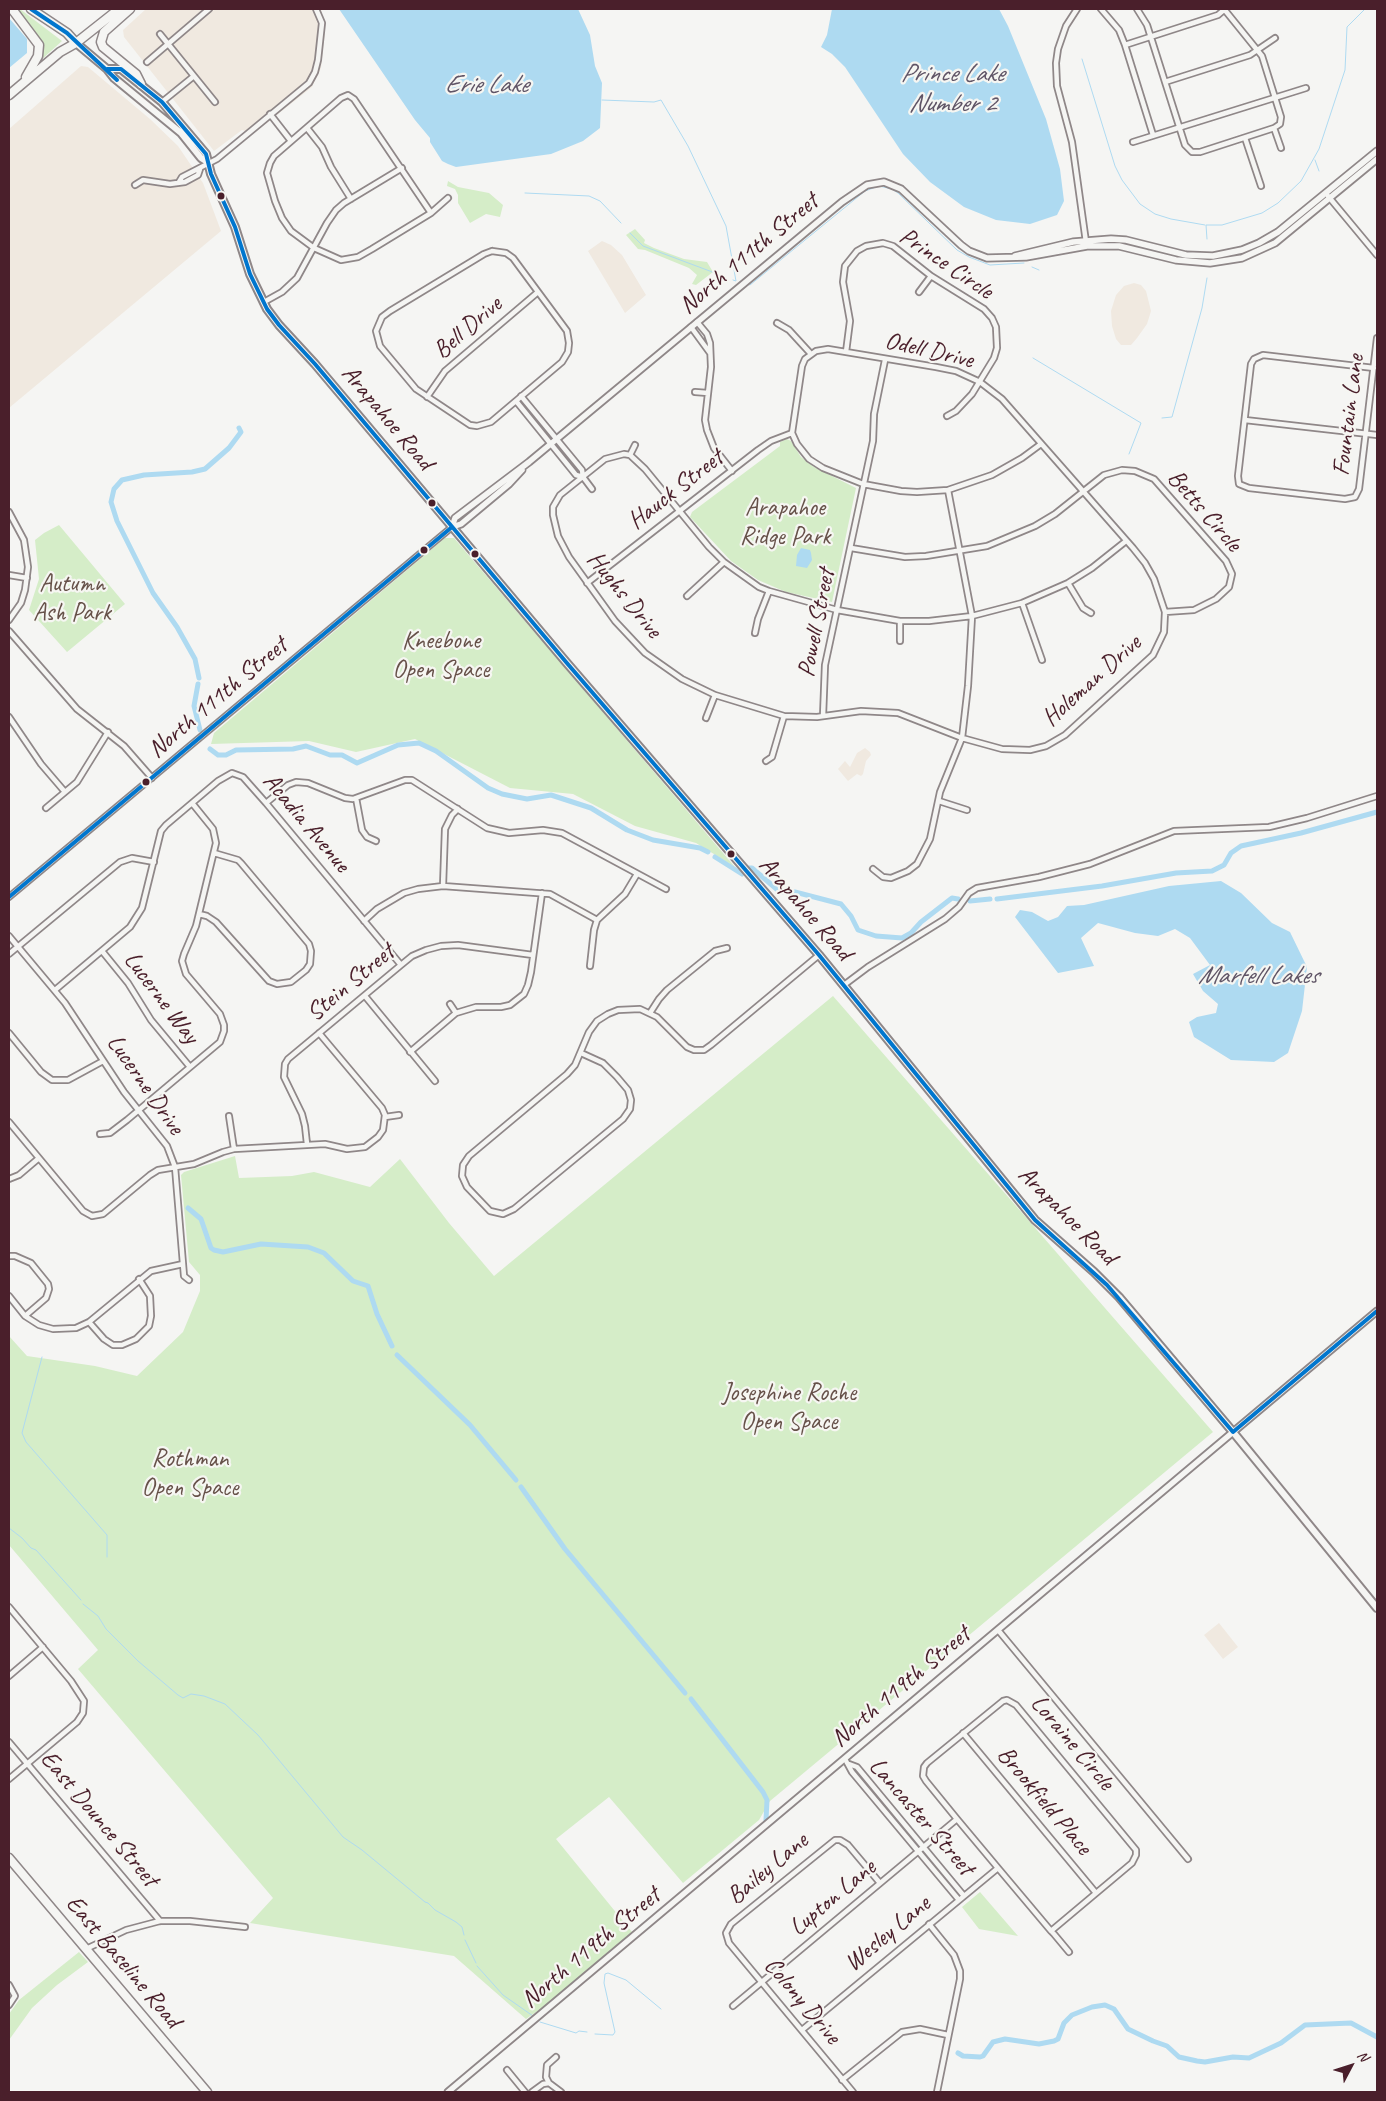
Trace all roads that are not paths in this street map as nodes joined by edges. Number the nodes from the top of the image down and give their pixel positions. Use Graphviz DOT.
graph roads {
  1 [pos="12,9"];
  2 [pos="31,9"];
  3 [pos="119,9"];
  4 [pos="130,9"];
  5 [pos="209,9"];
  6 [pos="316,9"];
  7 [pos="1077,9"];
  8 [pos="1101,9"];
  9 [pos="1137,9"];
  10 [pos="1225,9"];
  11 [pos="160,34"];
  12 [pos="1150,37"];
  13 [pos="1274,38"];
  14 [pos="76,43"];
  15 [pos="168,44"];
  16 [pos="1125,45"];
  17 [pos="1258,50"];
  18 [pos="146,62"];
  19 [pos="108,69"];
  20 [pos="194,76"];
  21 [pos="1165,82"];
  22 [pos="22,84"];
  23 [pos="141,84"];
  24 [pos="1306,88"];
  25 [pos="9,95"];
  26 [pos="1275,98"];
  27 [pos="162,102"];
  28 [pos="215,102"];
  29 [pos="270,114"];
  30 [pos="307,128"];
  31 [pos="1179,128"];
  32 [pos="1274,128"];
  33 [pos="1153,135"];
  34 [pos="1245,138"];
  35 [pos="291,141"];
  36 [pos="1133,142"];
  37 [pos="1281,148"];
  38 [pos="1377,150"];
  39 [pos="1377,159"];
  40 [pos="209,163"];
  41 [pos="402,168"];
  42 [pos="135,186"];
  43 [pos="1261,186"];
  44 [pos="1328,195"];
  45 [pos="448,198"];
  46 [pos="352,199"];
  47 [pos="430,213"];
  48 [pos="1086,243"];
  49 [pos="314,248"];
  50 [pos="1377,255"];
  51 [pos="931,276"];
  52 [pos="538,292"];
  53 [pos="919,292"];
  54 [pos="264,302"];
  55 [pos="697,322"];
  56 [pos="777,323"];
  57 [pos="691,328"];
  58 [pos="1377,338"];
  59 [pos="846,352"];
  60 [pos="711,354"];
  61 [pos="811,354"];
  62 [pos="885,360"];
  63 [pos="1374,368"];
  64 [pos="980,382"];
  65 [pos="695,392"];
  66 [pos="708,393"];
  67 [pos="521,396"];
  68 [pos="427,397"];
  69 [pos="516,401"];
  70 [pos="947,416"];
  71 [pos="1245,420"];
  72 [pos="792,433"];
  73 [pos="1366,434"];
  74 [pos="1377,435"];
  75 [pos="557,439"];
  76 [pos="551,444"];
  77 [pos="1041,444"];
  78 [pos="635,445"];
  79 [pos="630,455"];
  80 [pos="732,471"];
  81 [pos="583,477"];
  82 [pos="863,484"];
  83 [pos="592,489"];
  84 [pos="948,490"];
  85 [pos="1083,492"];
  86 [pos="679,511"];
  87 [pos="9,512"];
  88 [pos="452,526"];
  89 [pos="1126,541"];
  90 [pos="851,548"];
  91 [pos="960,552"];
  92 [pos="724,562"];
  93 [pos="9,575"];
  94 [pos="27,578"];
  95 [pos="587,583"];
  96 [pos="1068,584"];
  97 [pos="769,591"];
  98 [pos="687,596"];
  99 [pos="1022,604"];
  100 [pos="837,610"];
  101 [pos="1091,612"];
  102 [pos="1165,612"];
  103 [pos="972,616"];
  104 [pos="9,620"];
  105 [pos="900,621"];
  106 [pos="9,631"];
  107 [pos="755,633"];
  108 [pos="900,642"];
  109 [pos="1042,660"];
  110 [pos="715,695"];
  111 [pos="784,716"];
  112 [pos="823,716"];
  113 [pos="9,717"];
  114 [pos="706,718"];
  115 [pos="108,732"];
  116 [pos="962,738"];
  117 [pos="766,761"];
  118 [pos="152,778"];
  119 [pos="65,792"];
  120 [pos="1377,796"];
  121 [pos="356,798"];
  122 [pos="939,801"];
  123 [pos="192,803"];
  124 [pos="266,803"];
  125 [pos="46,808"];
  126 [pos="458,810"];
  127 [pos="967,810"];
  128 [pos="376,841"];
  129 [pos="214,853"];
  130 [pos="154,862"];
  131 [pos="873,869"];
  132 [pos="637,874"];
  133 [pos="443,886"];
  134 [pos="666,889"];
  135 [pos="542,893"];
  136 [pos="9,897"];
  137 [pos="199,914"];
  138 [pos="597,920"];
  139 [pos="364,921"];
  140 [pos="9,936"];
  141 [pos="18,947"];
  142 [pos="727,948"];
  143 [pos="102,951"];
  144 [pos="9,954"];
  145 [pos="533,955"];
  146 [pos="819,955"];
  147 [pos="400,966"];
  148 [pos="590,966"];
  149 [pos="844,985"];
  150 [pos="55,990"];
  151 [pos="365,996"];
  152 [pos="450,1004"];
  153 [pos="456,1013"];
  154 [pos="650,1013"];
  155 [pos="319,1033"];
  156 [pos="9,1034"];
  157 [pos="410,1052"];
  158 [pos="581,1053"];
  159 [pos="104,1061"];
  160 [pos="190,1067"];
  161 [pos="435,1081"];
  162 [pos="139,1110"];
  163 [pos="399,1115"];
  164 [pos="229,1116"];
  165 [pos="385,1117"];
  166 [pos="9,1122"];
  167 [pos="100,1134"];
  168 [pos="307,1144"];
  169 [pos="234,1149"];
  170 [pos="39,1158"];
  171 [pos="175,1167"];
  172 [pos="9,1179"];
  173 [pos="9,1256"];
  174 [pos="183,1264"];
  175 [pos="139,1279"];
  176 [pos="189,1280"];
  177 [pos="9,1296"];
  178 [pos="1377,1311"];
  179 [pos="25,1316"];
  180 [pos="89,1322"];
  181 [pos="1234,1432"];
  182 [pos="9,1607"];
  183 [pos="1377,1608"];
  184 [pos="998,1630"];
  185 [pos="43,1647"];
  186 [pos="9,1676"];
  187 [pos="963,1734"];
  188 [pos="9,1742"];
  189 [pos="844,1759"];
  190 [pos="27,1763"];
  191 [pos="850,1764"];
  192 [pos="9,1779"];
  193 [pos="957,1819"];
  194 [pos="924,1847"];
  195 [pos="918,1851"];
  196 [pos="9,1858"];
  197 [pos="1188,1859"];
  198 [pos="998,1868"];
  199 [pos="880,1883"];
  200 [pos="1096,1893"];
  201 [pos="964,1896"];
  202 [pos="959,1900"];
  203 [pos="160,1921"];
  204 [pos="930,1924"];
  205 [pos="245,1928"];
  206 [pos="1051,1930"];
  207 [pos="726,1933"];
  208 [pos="86,1949"];
  209 [pos="1069,1952"];
  210 [pos="762,1982"];
  211 [pos="9,1985"];
  212 [pos="9,2005"];
  213 [pos="733,2006"];
  214 [pos="802,2030"];
  215 [pos="948,2035"];
  216 [pos="556,2057"];
  217 [pos="507,2070"];
  218 [pos="842,2080"];
  219 [pos="549,2083"];
  220 [pos="207,2092"];
  221 [pos="448,2092"];
  222 [pos="525,2092"];
  223 [pos="532,2092"];
  224 [pos="561,2092"];
  225 [pos="853,2092"];
  226 [pos="937,2092"];
  1 -- 22 [label="main road"];
  2 -- 14 [label="main road, Arapahoe Road"];
  3 -- 14 [label="main road"];
  4 -- 23 [label="main road"];
  5 -- 15 [label="street"];
  6 -- 29 [label="street"];
  7 -- 48 [label="street"];
  8 -- 16 [label="street"];
  9 -- 12 [label="street"];
  10 -- 12 [label="street"];
  10 -- 17 [label="street"];
  11 -- 15 [label="street"];
  12 -- 16 [label="street"];
  12 -- 21 [label="street"];
  13 -- 17 [label="street"];
  14 -- 19 [label="main road, Arapahoe Road"];
  14 -- 22 [label="main road"];
  15 -- 18 [label="street"];
  15 -- 20 [label="street"];
  16 -- 33 [label="street"];
  17 -- 21 [label="street"];
  17 -- 26 [label="street"];
  19 -- 23 [label="main road, Arapahoe Road"];
  19 -- 40 [label="main road, Arapahoe Road"];
  20 -- 27 [label="street"];
  20 -- 28 [label="street"];
  21 -- 31 [label="street"];
  22 -- 25 [label="main road"];
  23 -- 27 [label="main road, Arapahoe Road"];
  24 -- 26 [label="street"];
  26 -- 31 [label="street"];
  26 -- 32 [label="street"];
  27 -- 40 [label="main road, Arapahoe Road"];
  29 -- 35 [label="street"];
  29 -- 40 [label="street"];
  30 -- 35 [label="street"];
  30 -- 41 [label="street"];
  30 -- 46 [label="street"];
  31 -- 33 [label="street"];
  31 -- 34 [label="street"];
  32 -- 34 [label="street"];
  32 -- 37 [label="street"];
  33 -- 36 [label="street"];
  34 -- 43 [label="street"];
  35 -- 49 [label="street"];
  38 -- 44 [label="street"];
  39 -- 44 [label="street"];
  40 -- 42 [label="street"];
  40 -- 54 [label="main road, Arapahoe Road"];
  41 -- 46 [label="street"];
  41 -- 47 [label="street"];
  44 -- 48 [label="street, North 111th Street"];
  44 -- 50 [label="street"];
  45 -- 47 [label="street"];
  46 -- 49 [label="street"];
  47 -- 49 [label="street"];
  48 -- 55 [label="street, North 111th Street"];
  49 -- 54 [label="street"];
  51 -- 53 [label="street"];
  51 -- 59 [label="street, Prince Circle"];
  51 -- 64 [label="street, Prince Circle"];
  52 -- 67 [label="street"];
  52 -- 68 [label="street, Bell Drive"];
  52 -- 68 [label="street"];
  54 -- 88 [label="main road, Arapahoe Road"];
  55 -- 57 [label="street, North 111th Street"];
  55 -- 60 [label="street"];
  56 -- 61 [label="street"];
  57 -- 60 [label="street"];
  57 -- 75 [label="street, North 111th Street"];
  58 -- 63 [label="street, Fountain Lane"];
  59 -- 61 [label="street, Odell Drive"];
  59 -- 62 [label="street, Odell Drive"];
  60 -- 66 [label="street"];
  61 -- 72 [label="street"];
  62 -- 64 [label="street, Odell Drive"];
  62 -- 82 [label="street, Powell Street"];
  63 -- 71 [label="street"];
  63 -- 73 [label="street, Fountain Lane"];
  64 -- 70 [label="street, Prince Circle"];
  64 -- 77 [label="street, Odell Drive"];
  65 -- 66 [label="street"];
  66 -- 80 [label="street"];
  67 -- 69 [label="street"];
  67 -- 75 [label="street"];
  68 -- 69 [label="street"];
  69 -- 76 [label="street"];
  71 -- 73 [label="street"];
  71 -- 73 [label="street, Fountain Lane"];
  72 -- 80 [label="street, Hauck Street"];
  72 -- 82 [label="street"];
  73 -- 74 [label="street"];
  75 -- 76 [label="street, North 111th Street"];
  75 -- 81 [label="street"];
  76 -- 81 [label="street"];
  76 -- 88 [label="street, North 111th Street"];
  77 -- 84 [label="street"];
  77 -- 85 [label="street, Odell Drive"];
  78 -- 79 [label="street"];
  79 -- 81 [label="street, Hughs Drive"];
  79 -- 86 [label="street"];
  80 -- 86 [label="street, Hauck Street"];
  81 -- 83 [label="street"];
  81 -- 95 [label="street, Hughs Drive"];
  82 -- 84 [label="street"];
  82 -- 90 [label="street, Powell Street"];
  84 -- 91 [label="street"];
  85 -- 89 [label="street, Holeman Drive"];
  85 -- 91 [label="street, Betts Circle"];
  85 -- 102 [label="street, Betts Circle"];
  86 -- 92 [label="street"];
  86 -- 95 [label="street, Hauck Street"];
  87 -- 94 [label="street"];
  88 -- 118 [label="street, North 111th Street"];
  88 -- 146 [label="main road, Arapahoe Road"];
  89 -- 96 [label="street"];
  89 -- 102 [label="street, Holeman Drive"];
  90 -- 91 [label="street, Betts Circle"];
  90 -- 100 [label="street, Powell Street"];
  91 -- 103 [label="street"];
  92 -- 97 [label="street"];
  92 -- 98 [label="street"];
  93 -- 94 [label="street"];
  94 -- 104 [label="street"];
  95 -- 110 [label="street, Hughs Drive"];
  96 -- 99 [label="street"];
  96 -- 101 [label="street"];
  97 -- 100 [label="street"];
  97 -- 107 [label="street"];
  99 -- 103 [label="street"];
  99 -- 109 [label="street"];
  100 -- 105 [label="street"];
  100 -- 112 [label="street, Powell Street"];
  102 -- 116 [label="street, Holeman Drive"];
  103 -- 105 [label="street"];
  103 -- 116 [label="street"];
  105 -- 108 [label="street"];
  106 -- 115 [label="street"];
  110 -- 111 [label="street, Hughs Drive"];
  110 -- 114 [label="street"];
  111 -- 112 [label="street, Hughs Drive"];
  111 -- 117 [label="street"];
  112 -- 116 [label="street, Hughs Drive"];
  113 -- 119 [label="street"];
  115 -- 118 [label="street"];
  115 -- 119 [label="street"];
  116 -- 122 [label="street"];
  118 -- 136 [label="street, North 111th Street"];
  119 -- 125 [label="street"];
  120 -- 149 [label="street"];
  121 -- 124 [label="street"];
  121 -- 126 [label="street"];
  121 -- 128 [label="street"];
  122 -- 127 [label="street"];
  122 -- 131 [label="street"];
  123 -- 124 [label="street, Acadia Avenue"];
  123 -- 129 [label="street"];
  123 -- 130 [label="street, Acadia Avenue"];
  124 -- 139 [label="street, Acadia Avenue"];
  126 -- 132 [label="street"];
  126 -- 133 [label="street"];
  129 -- 137 [label="street"];
  129 -- 137 [label="street"];
  130 -- 141 [label="street"];
  130 -- 143 [label="street, Acadia Avenue"];
  132 -- 134 [label="street"];
  132 -- 138 [label="street"];
  133 -- 135 [label="street"];
  133 -- 139 [label="street"];
  135 -- 138 [label="street"];
  135 -- 145 [label="street"];
  137 -- 160 [label="street"];
  138 -- 148 [label="street"];
  139 -- 147 [label="street, Acadia Avenue"];
  140 -- 141 [label="street, Lucerne Drive"];
  141 -- 144 [label="street"];
  141 -- 150 [label="street, Lucerne Drive"];
  142 -- 154 [label="street"];
  143 -- 150 [label="street, Acadia Avenue"];
  143 -- 160 [label="street, Lucerne Way"];
  145 -- 147 [label="street, Stein Street"];
  145 -- 153 [label="street"];
  146 -- 149 [label="main road, Arapahoe Road"];
  146 -- 154 [label="street"];
  147 -- 151 [label="street, Stein Street"];
  149 -- 181 [label="main road, Arapahoe Road"];
  150 -- 159 [label="street, Lucerne Drive"];
  151 -- 155 [label="street, Stein Street"];
  151 -- 157 [label="street"];
  152 -- 153 [label="street"];
  153 -- 157 [label="street"];
  154 -- 158 [label="street"];
  155 -- 165 [label="street"];
  155 -- 168 [label="street, Stein Street"];
  156 -- 159 [label="street"];
  157 -- 161 [label="street"];
  158 -- 158 [label="street"];
  159 -- 162 [label="street, Lucerne Drive"];
  160 -- 162 [label="street"];
  162 -- 167 [label="street"];
  162 -- 171 [label="street, Lucerne Drive"];
  163 -- 165 [label="street"];
  164 -- 169 [label="street"];
  165 -- 168 [label="street"];
  166 -- 170 [label="street"];
  168 -- 169 [label="street"];
  169 -- 171 [label="street"];
  170 -- 171 [label="street"];
  170 -- 172 [label="street"];
  171 -- 174 [label="street, Lucerne Drive"];
  173 -- 179 [label="street"];
  174 -- 175 [label="street"];
  174 -- 176 [label="street, Lucerne Drive"];
  175 -- 180 [label="street"];
  175 -- 180 [label="street"];
  177 -- 179 [label="street"];
  178 -- 181 [label="street, North 119th Street"];
  179 -- 180 [label="street"];
  181 -- 183 [label="main road, Arapahoe Road"];
  181 -- 184 [label="street, North 119th Street"];
  182 -- 185 [label="street"];
  184 -- 189 [label="street, North 119th Street"];
  184 -- 197 [label="street"];
  185 -- 186 [label="street"];
  185 -- 190 [label="street"];
  187 -- 193 [label="street, Loraine Circle"];
  187 -- 200 [label="street, Brookfield Place"];
  187 -- 200 [label="street, Loraine Circle"];
  188 -- 190 [label="street, East Dounce Street"];
  189 -- 191 [label="street, Lancaster Street"];
  189 -- 221 [label="street, North 119th Street"];
  190 -- 192 [label="street"];
  190 -- 203 [label="street, East Dounce Street"];
  191 -- 194 [label="street, Lancaster Street"];
  191 -- 195 [label="street, Lancaster Street"];
  193 -- 194 [label="street, Lupton Lane"];
  193 -- 198 [label="street, Loraine Circle"];
  194 -- 195 [label="street, Lupton Lane"];
  194 -- 201 [label="street, Lancaster Street"];
  195 -- 199 [label="street, Lupton Lane"];
  195 -- 202 [label="street, Lancaster Street"];
  196 -- 208 [label="main road, East Baseline Road"];
  198 -- 201 [label="street, Wesley Lane"];
  198 -- 206 [label="street, Loraine Circle"];
  199 -- 207 [label="street, Bailey Lane"];
  199 -- 210 [label="street, Lupton Lane"];
  200 -- 206 [label="street, Loraine Circle"];
  201 -- 202 [label="street, Wesley Lane"];
  202 -- 204 [label="street, Wesley Lane"];
  203 -- 205 [label="street"];
  203 -- 208 [label="street"];
  204 -- 214 [label="street, Wesley Lane"];
  204 -- 215 [label="street"];
  206 -- 209 [label="street, Loraine Circle"];
  207 -- 210 [label="street, Colony Drive"];
  208 -- 220 [label="main road, East Baseline Road"];
  210 -- 213 [label="street, Lupton Lane"];
  210 -- 214 [label="street, Colony Drive"];
  211 -- 212 [label="street"];
  214 -- 218 [label="street, Colony Drive"];
  215 -- 218 [label="street"];
  215 -- 226 [label="street"];
  216 -- 219 [label="street"];
  217 -- 222 [label="street"];
  218 -- 225 [label="street, Colony Drive"];
  219 -- 223 [label="street"];
  219 -- 224 [label="street"];
}
